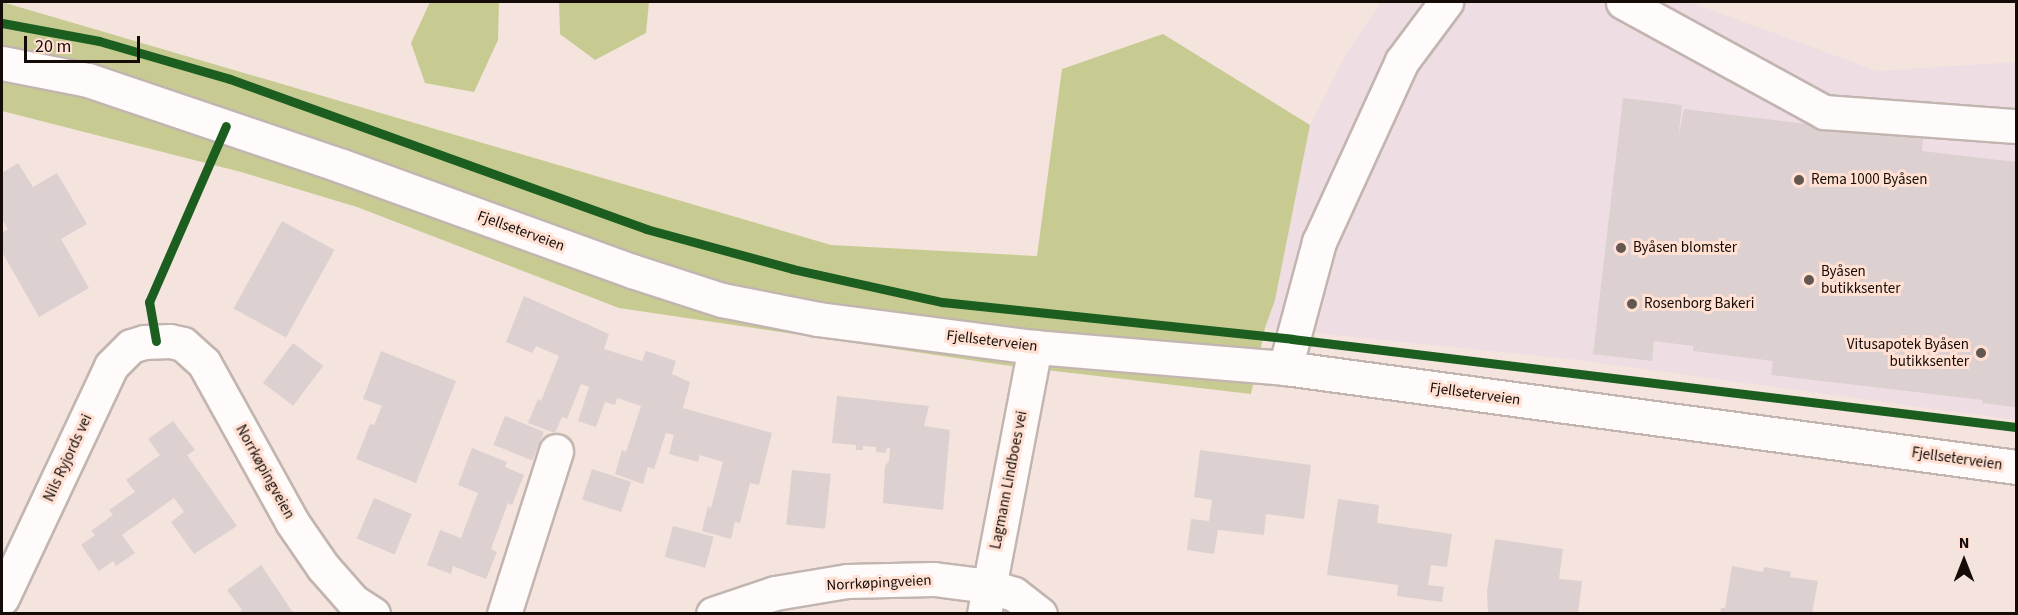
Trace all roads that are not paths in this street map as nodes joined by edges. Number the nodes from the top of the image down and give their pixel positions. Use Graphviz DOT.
graph roads {
  1 [pos="1446,2"];
  2 [pos="1623,2"];
  3 [pos="2,63"];
  4 [pos="2016,126"];
  5 [pos="156,340"];
  6 [pos="1035,347"];
  7 [pos="1285,368"];
  8 [pos="556,451"];
  9 [pos="2016,467"];
  10 [pos="2,598"];
  11 [pos="986,600"];
  12 [pos="374,614"];
  13 [pos="504,614"];
  14 [pos="713,614"];
  15 [pos="1040,614"];
  1 -- 7 [label="street"];
  2 -- 4 [label="street"];
  3 -- 6 [label="street, Fjellseterveien"];
  5 -- 10 [label="street, Nils Ryjords vei"];
  5 -- 12 [label="street, Norrkøpingveien"];
  6 -- 7 [label="street, Fjellseterveien"];
  6 -- 11 [label="street, Lagmann Lindboes vei"];
  7 -- 9 [label="street, Fjellseterveien"];
  8 -- 13 [label="street"];
  11 -- 14 [label="street, Norrkøpingveien"];
  11 -- 15 [label="street, Norrkøpingveien"];
}
